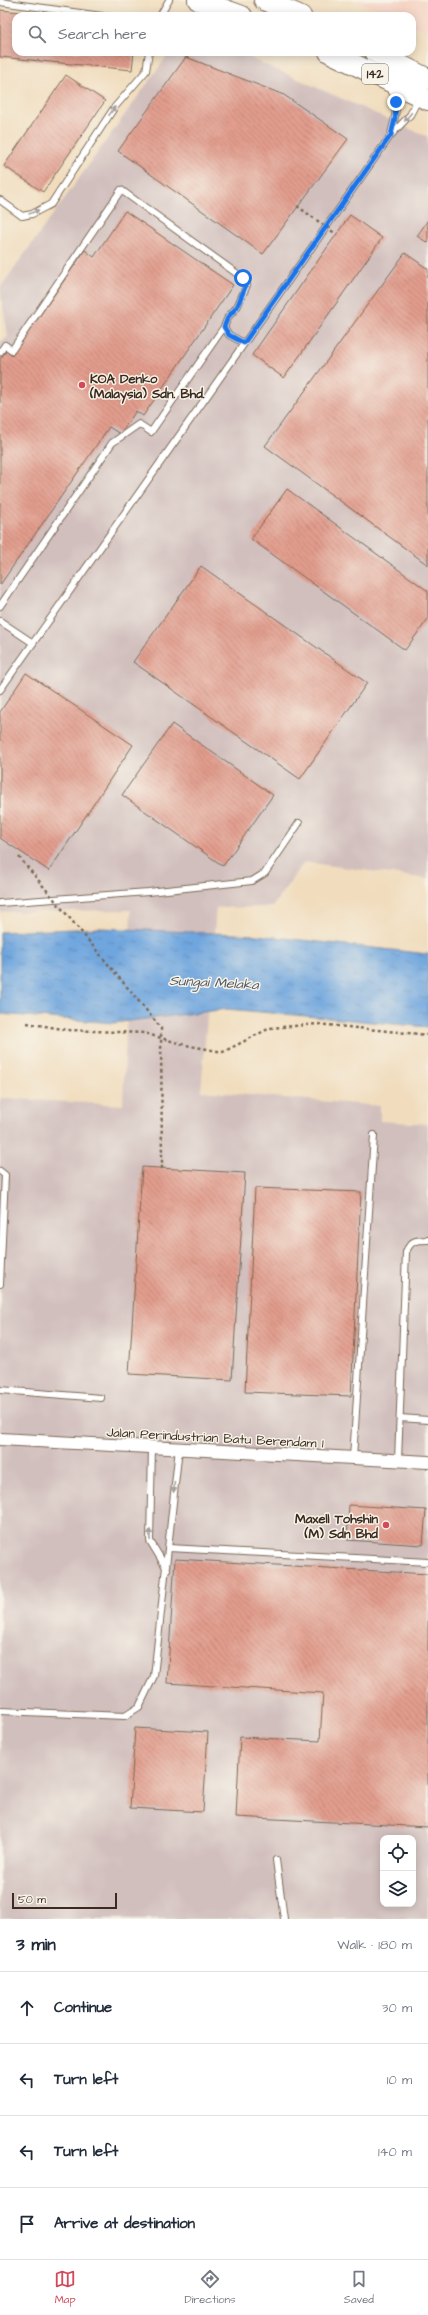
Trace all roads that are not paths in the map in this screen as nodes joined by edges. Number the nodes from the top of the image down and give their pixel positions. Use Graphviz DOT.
graph roads {
  1 [pos="169,0"];
  2 [pos="264,0"];
  3 [pos="203,1"];
  4 [pos="0,2"];
  5 [pos="73,12"];
  6 [pos="162,12"];
  7 [pos="232,12"];
  8 [pos="292,12"];
  9 [pos="148,56"];
  10 [pos="337,56"];
  11 [pos="381,56"];
  12 [pos="378,76"];
  13 [pos="425,88"];
  14 [pos="391,135"];
  15 [pos="0,200"];
  16 [pos="224,327"];
  17 [pos="244,343"];
  18 [pos="0,352"];
  19 [pos="0,606"];
  20 [pos="0,621"];
  21 [pos="33,642"];
  22 [pos="0,690"];
  23 [pos="299,823"];
  24 [pos="0,902"];
  25 [pos="374,1135"];
  26 [pos="0,1171"];
  27 [pos="428,1240"];
  28 [pos="0,1284"];
  29 [pos="0,1390"];
  30 [pos="100,1398"];
  31 [pos="400,1418"];
  32 [pos="428,1420"];
  33 [pos="0,1439"];
  34 [pos="152,1447"];
  35 [pos="178,1448"];
  36 [pos="353,1458"];
  37 [pos="398,1460"];
  38 [pos="428,1462"];
  39 [pos="169,1548"];
  40 [pos="428,1562"];
  41 [pos="167,1569"];
  42 [pos="0,1711"];
  43 [pos="276,1860"];
  44 [pos="284,1919"];
  1 -- 6 [label="lane"];
  2 -- 8 [label="main road"];
  3 -- 7 [label="main road"];
  4 -- 5 [label="lane"];
  15 -- 9 [label="lane, one-way"];
  10 -- 12 [label="main road, 142"];
  11 -- 13 [label="main road, 142"];
  12 -- 13 [label="main road, 142"];
  12 -- 14 [label="lane"];
  13 -- 14 [label="lane, one-way"];
  14 -- 17 [label="lane"];
  16 -- 17 [label="lane"];
  16 -- 18 [label="lane"];
  16 -- 19 [label="lane"];
  17 -- 21 [label="lane"];
  20 -- 21 [label="lane"];
  21 -- 22 [label="lane"];
  23 -- 24 [label="lane"];
  25 -- 36 [label="lane"];
  26 -- 28 [label="lane"];
  27 -- 31 [label="lane"];
  29 -- 30 [label="lane"];
  31 -- 32 [label="lane"];
  31 -- 37 [label="lane"];
  33 -- 34 [label="street, Jalan Perindustrian Batu Berendam 1"];
  34 -- 35 [label="street, Jalan Perindustrian Batu Berendam 1"];
  41 -- 34 [label="lane, one-way"];
  35 -- 36 [label="street, Jalan Perindustrian Batu Berendam 1"];
  35 -- 39 [label="lane, one-way"];
  36 -- 37 [label="street, Jalan Perindustrian Batu Berendam 1"];
  37 -- 38 [label="street, Jalan Perindustrian Batu Berendam 1"];
  39 -- 40 [label="lane"];
  39 -- 41 [label="lane"];
  41 -- 42 [label="lane"];
  43 -- 44 [label="lane"];
}
